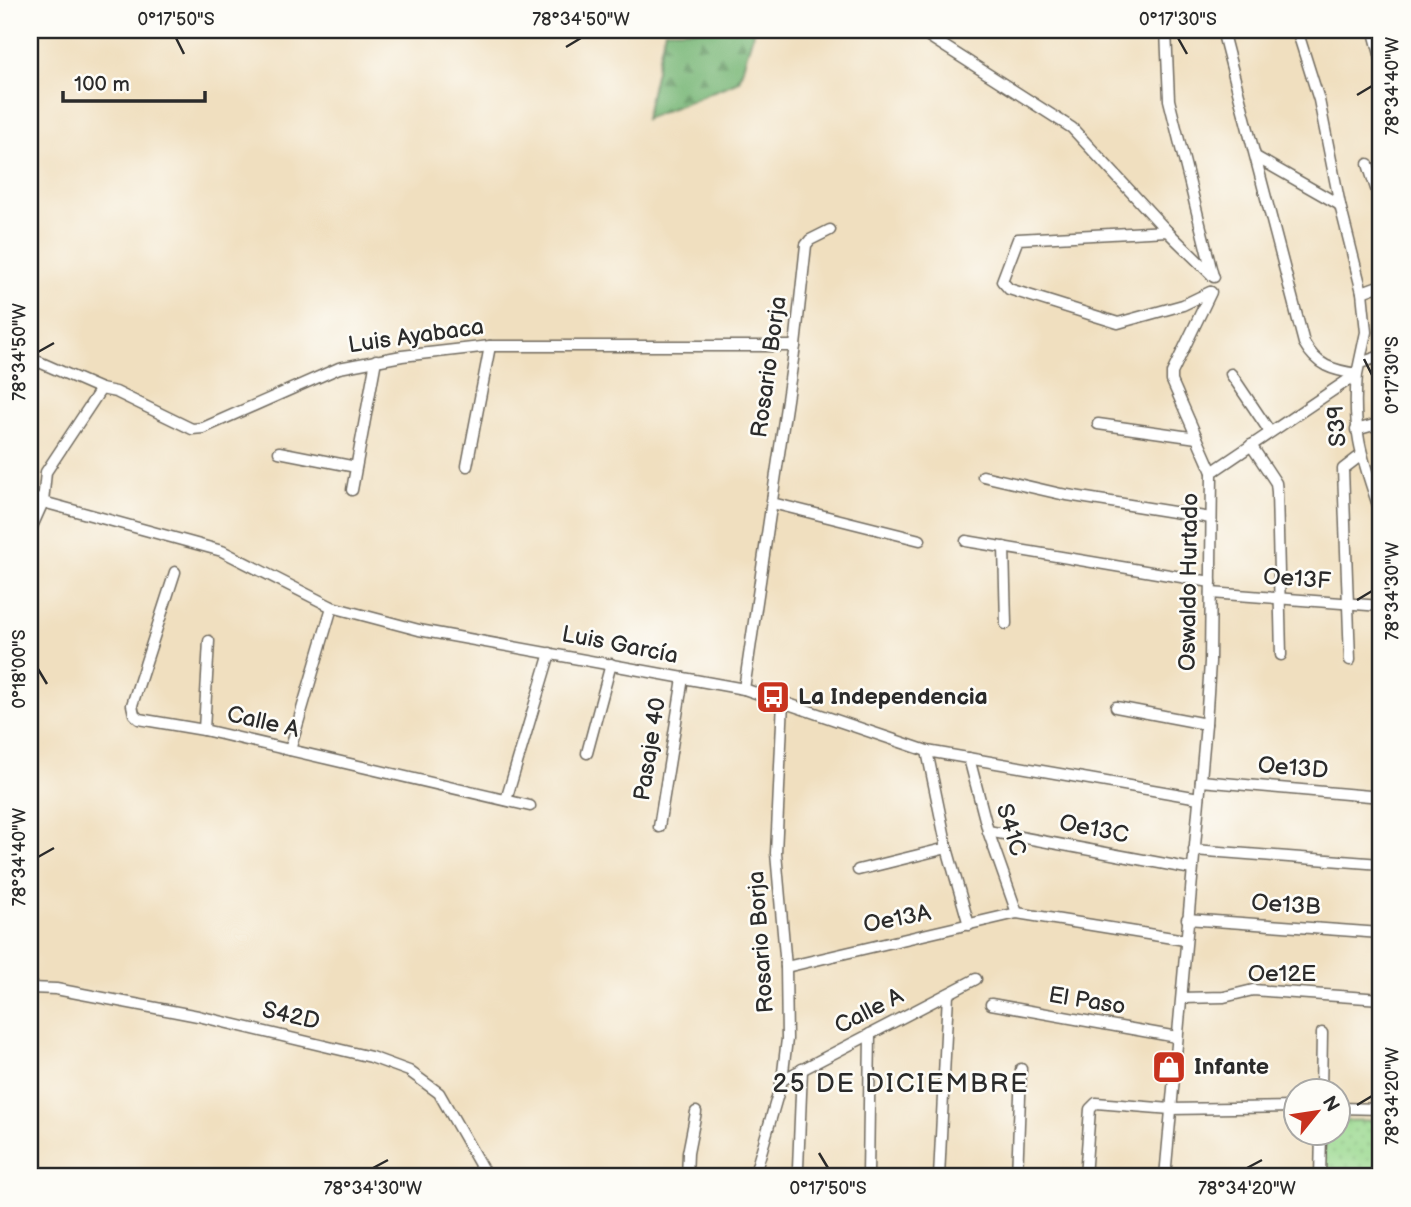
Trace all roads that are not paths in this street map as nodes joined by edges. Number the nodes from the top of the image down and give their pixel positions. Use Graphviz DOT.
graph roads {
  1 [pos="919,30"];
  2 [pos="1166,30"];
  3 [pos="1222,30"];
  4 [pos="1297,30"];
  5 [pos="1376,31"];
  6 [pos="1381,58"];
  7 [pos="1256,157"];
  8 [pos="1368,163"];
  9 [pos="1381,204"];
  10 [pos="1340,205"];
  11 [pos="830,230"];
  12 [pos="1167,232"];
  13 [pos="1214,277"];
  14 [pos="1381,285"];
  15 [pos="1210,292"];
  16 [pos="1362,292"];
  17 [pos="490,346"];
  18 [pos="795,346"];
  19 [pos="1381,356"];
  20 [pos="30,358"];
  21 [pos="376,360"];
  22 [pos="1359,369"];
  23 [pos="1231,374"];
  24 [pos="101,389"];
  25 [pos="1381,423"];
  26 [pos="1098,424"];
  27 [pos="1356,430"];
  28 [pos="1270,432"];
  29 [pos="1197,439"];
  30 [pos="1251,445"];
  31 [pos="279,452"];
  32 [pos="1360,456"];
  33 [pos="467,466"];
  34 [pos="356,467"];
  35 [pos="1212,472"];
  36 [pos="983,476"];
  37 [pos="352,490"];
  38 [pos="1378,494"];
  39 [pos="30,496"];
  40 [pos="43,502"];
  41 [pos="772,503"];
  42 [pos="1381,514"];
  43 [pos="1211,518"];
  44 [pos="30,531"];
  45 [pos="920,540"];
  46 [pos="966,541"];
  47 [pos="1004,547"];
  48 [pos="175,572"];
  49 [pos="1211,588"];
  50 [pos="1278,598"];
  51 [pos="1348,603"];
  52 [pos="1381,606"];
  53 [pos="332,607"];
  54 [pos="1006,624"];
  55 [pos="209,641"];
  56 [pos="550,653"];
  57 [pos="1281,655"];
  58 [pos="1350,660"];
  59 [pos="611,664"];
  60 [pos="683,678"];
  61 [pos="744,690"];
  62 [pos="783,701"];
  63 [pos="1116,707"];
  64 [pos="1206,724"];
  65 [pos="204,730"];
  66 [pos="290,750"];
  67 [pos="927,751"];
  68 [pos="587,753"];
  69 [pos="969,758"];
  70 [pos="1201,781"];
  71 [pos="1381,797"];
  72 [pos="1199,798"];
  73 [pos="506,800"];
  74 [pos="530,806"];
  75 [pos="659,827"];
  76 [pos="988,831"];
  77 [pos="947,848"];
  78 [pos="1194,849"];
  79 [pos="1381,864"];
  80 [pos="1192,869"];
  81 [pos="858,870"];
  82 [pos="1017,914"];
  83 [pos="1187,919"];
  84 [pos="969,925"];
  85 [pos="1381,933"];
  86 [pos="1185,940"];
  87 [pos="786,967"];
  88 [pos="976,979"];
  89 [pos="30,988"];
  90 [pos="948,994"];
  91 [pos="1182,998"];
  92 [pos="1381,999"];
  93 [pos="990,1004"];
  94 [pos="1322,1033"];
  95 [pos="870,1034"];
  96 [pos="1177,1037"];
  97 [pos="802,1069"];
  98 [pos="1021,1069"];
  99 [pos="1321,1078"];
  100 [pos="782,1080"];
  101 [pos="1282,1107"];
  102 [pos="1352,1108"];
  103 [pos="1171,1109"];
  104 [pos="1381,1109"];
  105 [pos="696,1112"];
  106 [pos="1321,1148"];
  107 [pos="798,1168"];
  108 [pos="868,1175"];
  109 [pos="487,1177"];
  110 [pos="687,1177"];
  111 [pos="754,1177"];
  112 [pos="939,1177"];
  113 [pos="1017,1177"];
  114 [pos="1085,1177"];
  115 [pos="1165,1177"];
  116 [pos="1320,1177"];
  1 -- 12 [label="street"];
  2 -- 13 [label="street"];
  3 -- 7 [label="street"];
  4 -- 10 [label="street"];
  5 -- 6 [label="street"];
  7 -- 10 [label="street"];
  7 -- 22 [label="street"];
  8 -- 9 [label="street"];
  10 -- 16 [label="street"];
  11 -- 18 [label="street, Rosario Borja"];
  12 -- 13 [label="street"];
  12 -- 15 [label="street"];
  13 -- 15 [label="street"];
  14 -- 16 [label="street"];
  15 -- 29 [label="street"];
  16 -- 22 [label="street"];
  17 -- 18 [label="street, Luis Ayabaca"];
  17 -- 21 [label="street, Luis Ayabaca"];
  17 -- 33 [label="street"];
  18 -- 41 [label="street, Rosario Borja"];
  19 -- 22 [label="street, Oswaldo Hurtado"];
  20 -- 24 [label="street, Luis Ayabaca"];
  21 -- 24 [label="street, Luis Ayabaca"];
  21 -- 34 [label="street"];
  22 -- 27 [label="street, S39"];
  22 -- 28 [label="street, Oswaldo Hurtado"];
  23 -- 28 [label="street"];
  24 -- 40 [label="street"];
  25 -- 27 [label="street"];
  26 -- 29 [label="street"];
  27 -- 32 [label="street, S39"];
  28 -- 30 [label="street, Oswaldo Hurtado"];
  29 -- 35 [label="street"];
  30 -- 35 [label="street, Oswaldo Hurtado"];
  30 -- 50 [label="street"];
  31 -- 34 [label="street"];
  32 -- 38 [label="street, S39"];
  32 -- 51 [label="street"];
  34 -- 37 [label="street"];
  35 -- 43 [label="street, Oswaldo Hurtado"];
  36 -- 43 [label="street"];
  38 -- 42 [label="street, S39"];
  39 -- 40 [label="street, Luis García"];
  40 -- 44 [label="street"];
  40 -- 53 [label="street, Luis García"];
  41 -- 45 [label="street"];
  41 -- 61 [label="street, Rosario Borja"];
  43 -- 49 [label="street, Oswaldo Hurtado"];
  46 -- 47 [label="street, Oe13F"];
  47 -- 49 [label="street, Oe13F"];
  47 -- 54 [label="street"];
  48 -- 65 [label="street, Calle A"];
  49 -- 50 [label="street, Oe13F"];
  49 -- 64 [label="street, Oswaldo Hurtado"];
  50 -- 51 [label="street, Oe13F"];
  50 -- 57 [label="street"];
  51 -- 52 [label="street, Oe13F"];
  51 -- 58 [label="street"];
  53 -- 56 [label="street, Luis García"];
  53 -- 66 [label="street"];
  55 -- 65 [label="street"];
  56 -- 59 [label="street, Luis García"];
  56 -- 73 [label="street"];
  59 -- 60 [label="street, Luis García"];
  59 -- 68 [label="street"];
  60 -- 61 [label="street, Luis García"];
  60 -- 75 [label="street, Pasaje 40"];
  61 -- 62 [label="street, Luis García"];
  62 -- 67 [label="street, Luis García"];
  62 -- 87 [label="street, Rosario Borja"];
  63 -- 64 [label="street"];
  64 -- 70 [label="street, Oswaldo Hurtado"];
  65 -- 66 [label="street, Calle A"];
  66 -- 73 [label="street, Calle A"];
  67 -- 69 [label="street, Luis García"];
  67 -- 77 [label="street"];
  69 -- 72 [label="street, Luis García"];
  69 -- 76 [label="street, S41C"];
  70 -- 71 [label="street, Oe13D"];
  70 -- 72 [label="street, Oswaldo Hurtado"];
  72 -- 78 [label="street, Oswaldo Hurtado"];
  73 -- 74 [label="street, Calle A"];
  76 -- 80 [label="street, Oe13C"];
  76 -- 82 [label="street, S41C"];
  77 -- 81 [label="street"];
  77 -- 84 [label="street"];
  78 -- 79 [label="street"];
  78 -- 80 [label="street, Oswaldo Hurtado"];
  80 -- 83 [label="street, Oswaldo Hurtado"];
  82 -- 84 [label="street, Oe13A"];
  82 -- 86 [label="street"];
  83 -- 85 [label="street, Oe13B"];
  83 -- 86 [label="street, Oswaldo Hurtado"];
  84 -- 87 [label="street, Oe13A"];
  86 -- 91 [label="street, Oswaldo Hurtado"];
  87 -- 100 [label="street, Rosario Borja"];
  88 -- 90 [label="street, Calle A"];
  89 -- 109 [label="street, S42D"];
  90 -- 95 [label="street, Calle A"];
  90 -- 112 [label="street"];
  91 -- 92 [label="street, Oe12E"];
  91 -- 96 [label="street, Oswaldo Hurtado"];
  93 -- 96 [label="street, El Paso"];
  94 -- 99 [label="street"];
  95 -- 97 [label="street, Calle A"];
  95 -- 108 [label="street"];
  96 -- 103 [label="street, Oswaldo Hurtado"];
  97 -- 100 [label="street, Calle A"];
  97 -- 107 [label="street"];
  98 -- 113 [label="street"];
  100 -- 111 [label="street, Rosario Borja"];
  101 -- 103 [label="street"];
  102 -- 104 [label="street"];
  103 -- 114 [label="street"];
  103 -- 115 [label="street, Oswaldo Hurtado"];
  105 -- 110 [label="street"];
  106 -- 116 [label="street"];
}
